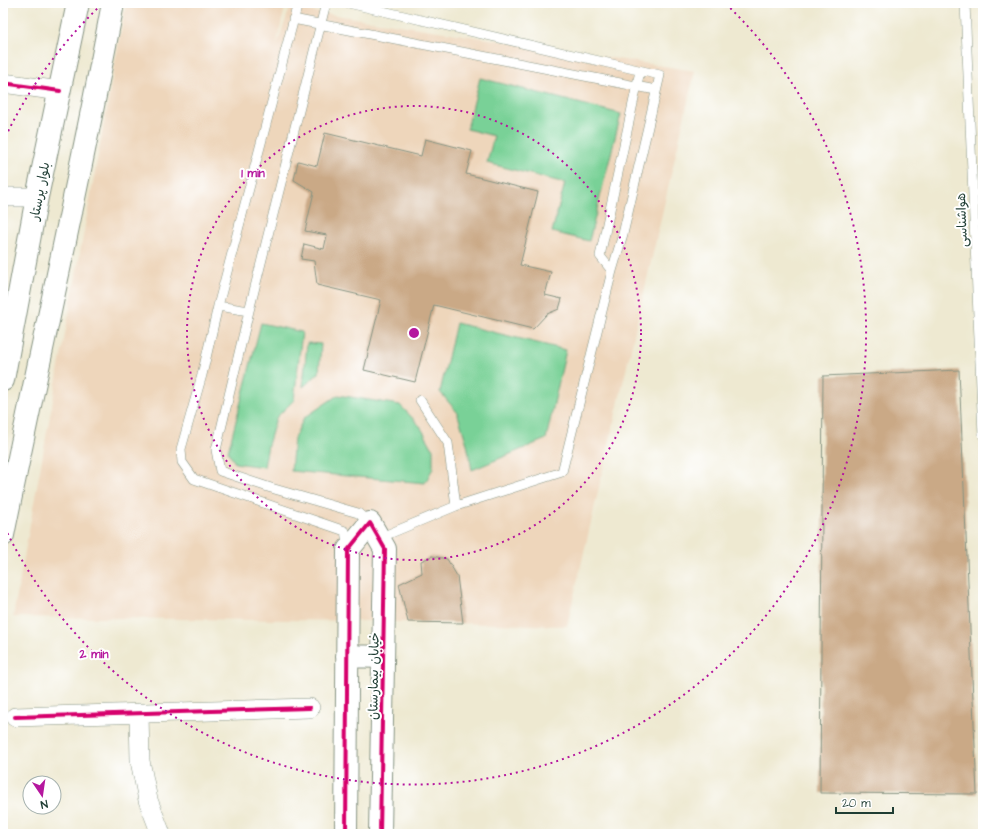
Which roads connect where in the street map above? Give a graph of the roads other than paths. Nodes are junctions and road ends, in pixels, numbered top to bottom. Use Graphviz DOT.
graph roads {
  1 [pos="78,3"];
  2 [pos="114,3"];
  3 [pos="298,3"];
  4 [pos="326,3"];
  5 [pos="348,3"];
  6 [pos="965,3"];
  7 [pos="293,19"];
  8 [pos="320,25"];
  9 [pos="640,71"];
  10 [pos="3,83"];
  11 [pos="638,86"];
  12 [pos="656,90"];
  13 [pos="60,91"];
  14 [pos="3,197"];
  15 [pos="37,197"];
  16 [pos="612,271"];
  17 [pos="218,306"];
  18 [pos="249,311"];
  19 [pos="3,380"];
  20 [pos="3,386"];
  21 [pos="34,386"];
  22 [pos="420,400"];
  23 [pos="983,435"];
  24 [pos="456,506"];
  25 [pos="375,531"];
  26 [pos="3,535"];
  27 [pos="348,550"];
  28 [pos="347,656"];
  29 [pos="383,657"];
  30 [pos="310,708"];
  31 [pos="139,713"];
  32 [pos="15,717"];
  33 [pos="161,834"];
  34 [pos="346,834"];
  35 [pos="380,834"];
  1 -- 13 [label="main road, بلوار پرستار"];
  2 -- 21 [label="main road"];
  3 -- 7 [label="lane"];
  4 -- 8 [label="lane"];
  5 -- 9 [label="lane"];
  6 -- 23 [label="lane, هواشناسی"];
  7 -- 8 [label="lane"];
  7 -- 17 [label="lane"];
  8 -- 11 [label="lane"];
  8 -- 18 [label="lane"];
  9 -- 11 [label="lane"];
  9 -- 12 [label="lane"];
  10 -- 13 [label="street"];
  11 -- 12 [label="lane"];
  11 -- 16 [label="lane"];
  12 -- 16 [label="lane"];
  13 -- 15 [label="main road, بلوار پرستار"];
  14 -- 15 [label="street"];
  15 -- 19 [label="main road, بلوار پرستار"];
  16 -- 24 [label="lane"];
  17 -- 18 [label="lane"];
  17 -- 27 [label="lane"];
  18 -- 25 [label="lane"];
  20 -- 21 [label="main road"];
  21 -- 26 [label="main road"];
  22 -- 24 [label="lane"];
  24 -- 25 [label="lane"];
  25 -- 27 [label="main road"];
  25 -- 29 [label="main road, خیابان بیمارستان"];
  27 -- 28 [label="main road"];
  28 -- 29 [label="main road"];
  28 -- 34 [label="main road"];
  29 -- 35 [label="main road, خیابان بیمارستان"];
  30 -- 31 [label="street"];
  31 -- 32 [label="street"];
  31 -- 33 [label="street"];
}
